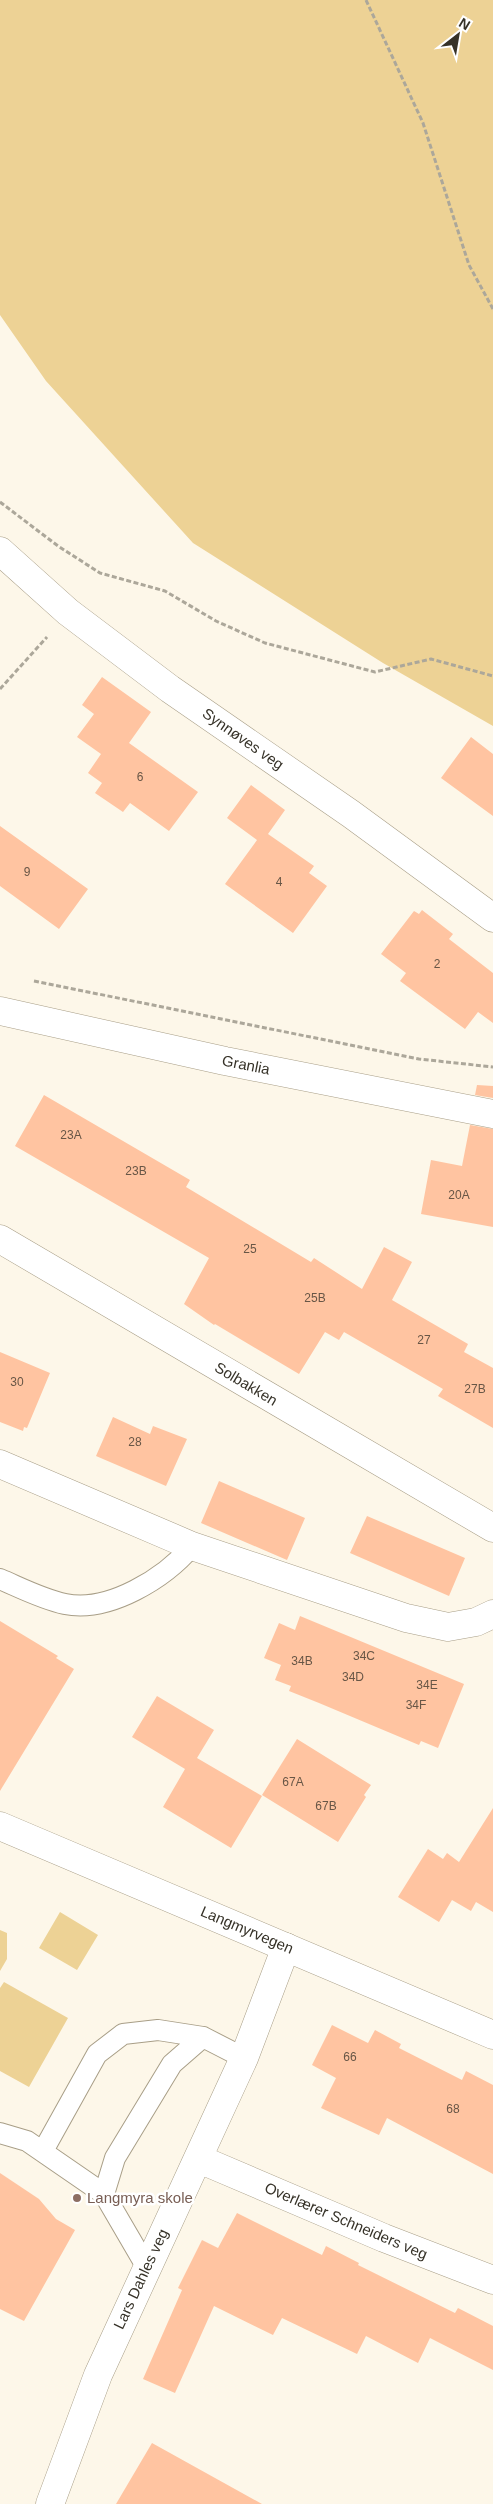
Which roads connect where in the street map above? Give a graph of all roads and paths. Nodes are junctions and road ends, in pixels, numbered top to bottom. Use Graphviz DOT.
graph roads {
  1 [pos="366,0"];
  2 [pos="493,309"];
  3 [pos="0,502"];
  4 [pos="0,551"];
  5 [pos="68,612"];
  6 [pos="493,676"];
  7 [pos="0,690"];
  8 [pos="493,918"];
  9 [pos="29,980"];
  10 [pos="0,1011"];
  11 [pos="493,1067"];
  12 [pos="493,1114"];
  13 [pos="0,1239"];
  14 [pos="0,1464"];
  15 [pos="493,1528"];
  16 [pos="192,1546"];
  17 [pos="0,1579"];
  18 [pos="493,1614"];
  19 [pos="0,1826"];
  20 [pos="286,1947"];
  21 [pos="493,2035"];
  22 [pos="204,2038"];
  23 [pos="244,2058"];
  24 [pos="0,2133"];
  25 [pos="43,2151"];
  26 [pos="199,2159"];
  27 [pos="104,2194"];
  28 [pos="146,2266"];
  29 [pos="493,2280"];
  30 [pos="50,2504"];
  1 -- 2 [label="path"];
  3 -- 6 [label="path"];
  4 -- 5 [label="street, Synnøves veg"];
  5 -- 7 [label="path"];
  5 -- 8 [label="street, Synnøves veg"];
  9 -- 11 [label="path"];
  10 -- 12 [label="street, Granlia"];
  13 -- 15 [label="street, Solbakken"];
  14 -- 16 [label="street"];
  16 -- 17 [label="lane"];
  16 -- 18 [label="street"];
  19 -- 20 [label="street, Langmyrvegen"];
  20 -- 21 [label="street, Langmyrvegen"];
  20 -- 23 [label="street, Lars Dahles veg"];
  22 -- 23 [label="lane"];
  22 -- 25 [label="lane"];
  22 -- 27 [label="lane"];
  23 -- 26 [label="street, Lars Dahles veg"];
  24 -- 25 [label="lane"];
  25 -- 27 [label="lane"];
  26 -- 28 [label="street, Lars Dahles veg"];
  26 -- 29 [label="street, Overlærer Schneiders veg"];
  27 -- 28 [label="lane"];
  28 -- 30 [label="street, Lars Dahles veg"];
}
